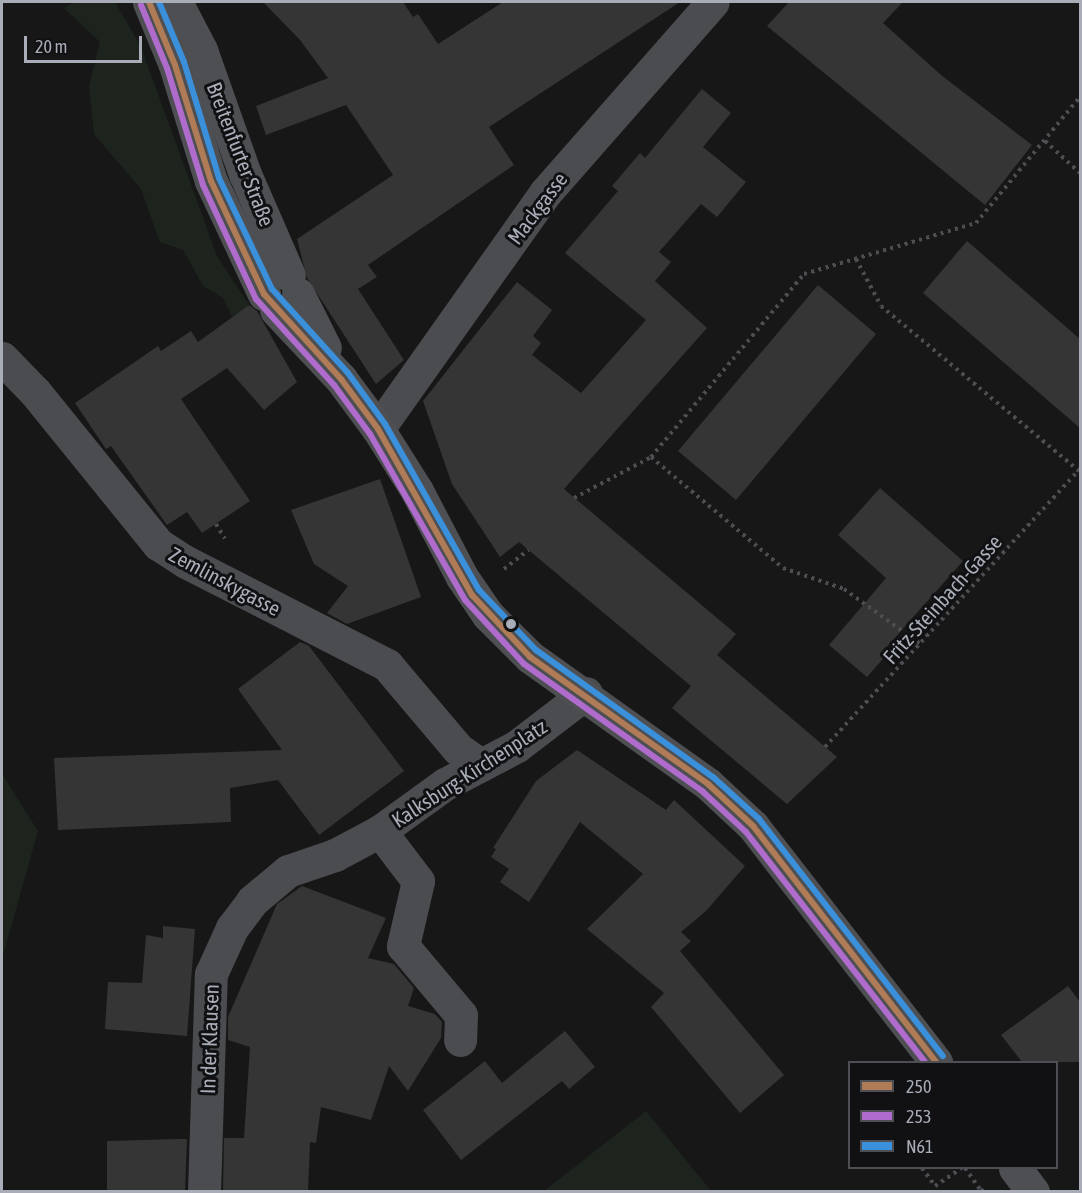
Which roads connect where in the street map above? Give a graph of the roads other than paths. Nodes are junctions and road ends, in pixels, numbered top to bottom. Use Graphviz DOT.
graph roads {
  1 [pos="149,2"];
  2 [pos="176,2"];
  3 [pos="713,2"];
  4 [pos="282,293"];
  5 [pos="2,358"];
  6 [pos="378,429"];
  7 [pos="586,693"];
  8 [pos="481,765"];
  9 [pos="380,831"];
  10 [pos="460,1040"];
  11 [pos="935,1061"];
  12 [pos="1016,1169"];
  13 [pos="204,1191"];
  14 [pos="1033,1191"];
  1 -- 4 [label="main road, Breitenfurter Straße"];
  2 -- 4 [label="main road, Breitenfurter Straße"];
  3 -- 6 [label="street, Mackgasse"];
  4 -- 6 [label="main road, Breitenfurter Straße"];
  5 -- 8 [label="street, Zemlinskygasse"];
  6 -- 7 [label="main road, Breitenfurter Straße"];
  7 -- 8 [label="street, Kalksburg-Kirchenplatz"];
  7 -- 11 [label="main road, Breitenfurter Straße"];
  8 -- 9 [label="street, Kalksburg-Kirchenplatz"];
  9 -- 10 [label="street"];
  9 -- 13 [label="street, In der Klausen"];
  12 -- 14 [label="main road"];
}
